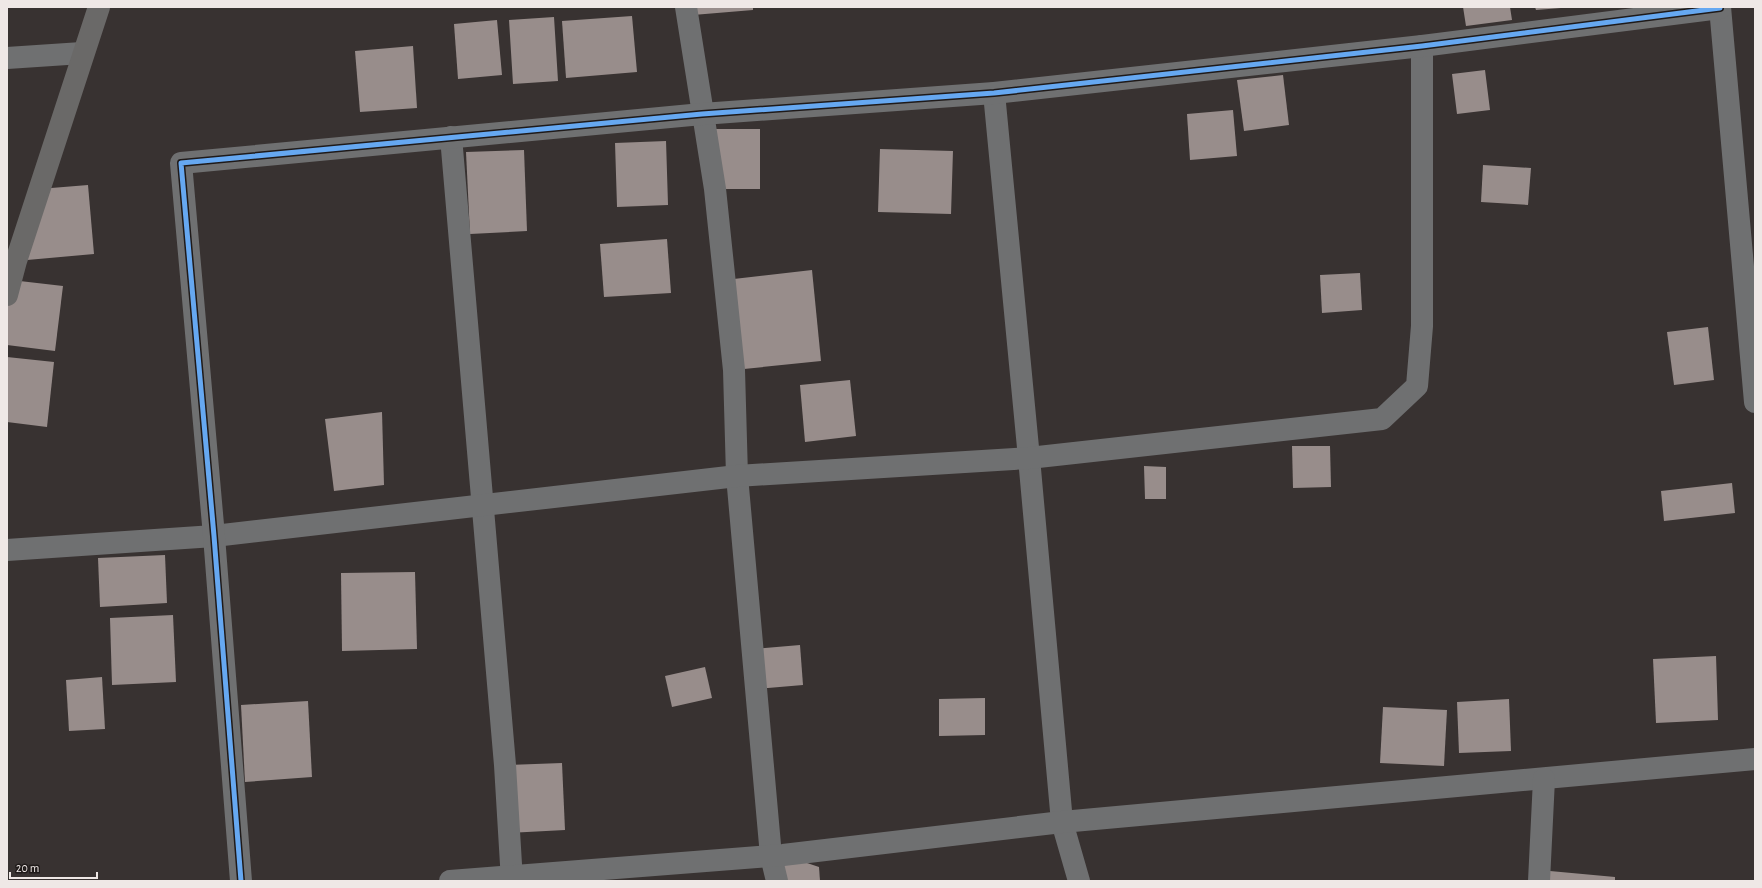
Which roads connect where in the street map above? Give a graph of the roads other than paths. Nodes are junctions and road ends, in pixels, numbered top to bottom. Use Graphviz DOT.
graph roads {
  1 [pos="99,7"];
  2 [pos="686,7"];
  3 [pos="1720,8"];
  4 [pos="1422,46"];
  5 [pos="82,53"];
  6 [pos="7,58"];
  7 [pos="994,93"];
  8 [pos="702,114"];
  9 [pos="451,137"];
  10 [pos="7,296"];
  11 [pos="1755,402"];
  12 [pos="1029,458"];
  13 [pos="737,476"];
  14 [pos="482,505"];
  15 [pos="214,536"];
  16 [pos="7,550"];
  17 [pos="1755,760"];
  18 [pos="1544,779"];
  19 [pos="1062,822"];
  20 [pos="772,856"];
  21 [pos="512,878"];
  22 [pos="241,881"];
  23 [pos="450,881"];
  24 [pos="777,881"];
  25 [pos="1079,881"];
  26 [pos="1539,881"];
  1 -- 5 [label="street"];
  2 -- 8 [label="street"];
  3 -- 4 [label="street"];
  3 -- 11 [label="street"];
  4 -- 7 [label="street"];
  4 -- 12 [label="street"];
  5 -- 6 [label="street"];
  5 -- 10 [label="street"];
  7 -- 8 [label="street"];
  7 -- 12 [label="street"];
  8 -- 9 [label="street"];
  8 -- 13 [label="street"];
  9 -- 14 [label="street"];
  9 -- 15 [label="street"];
  12 -- 13 [label="street"];
  12 -- 19 [label="street"];
  13 -- 14 [label="street"];
  13 -- 20 [label="street"];
  14 -- 15 [label="street"];
  14 -- 21 [label="street"];
  15 -- 16 [label="street"];
  15 -- 22 [label="street"];
  17 -- 18 [label="street"];
  18 -- 19 [label="street"];
  18 -- 26 [label="street"];
  19 -- 20 [label="street"];
  19 -- 25 [label="street"];
  20 -- 21 [label="street"];
  20 -- 24 [label="street"];
  21 -- 23 [label="street"];
}
